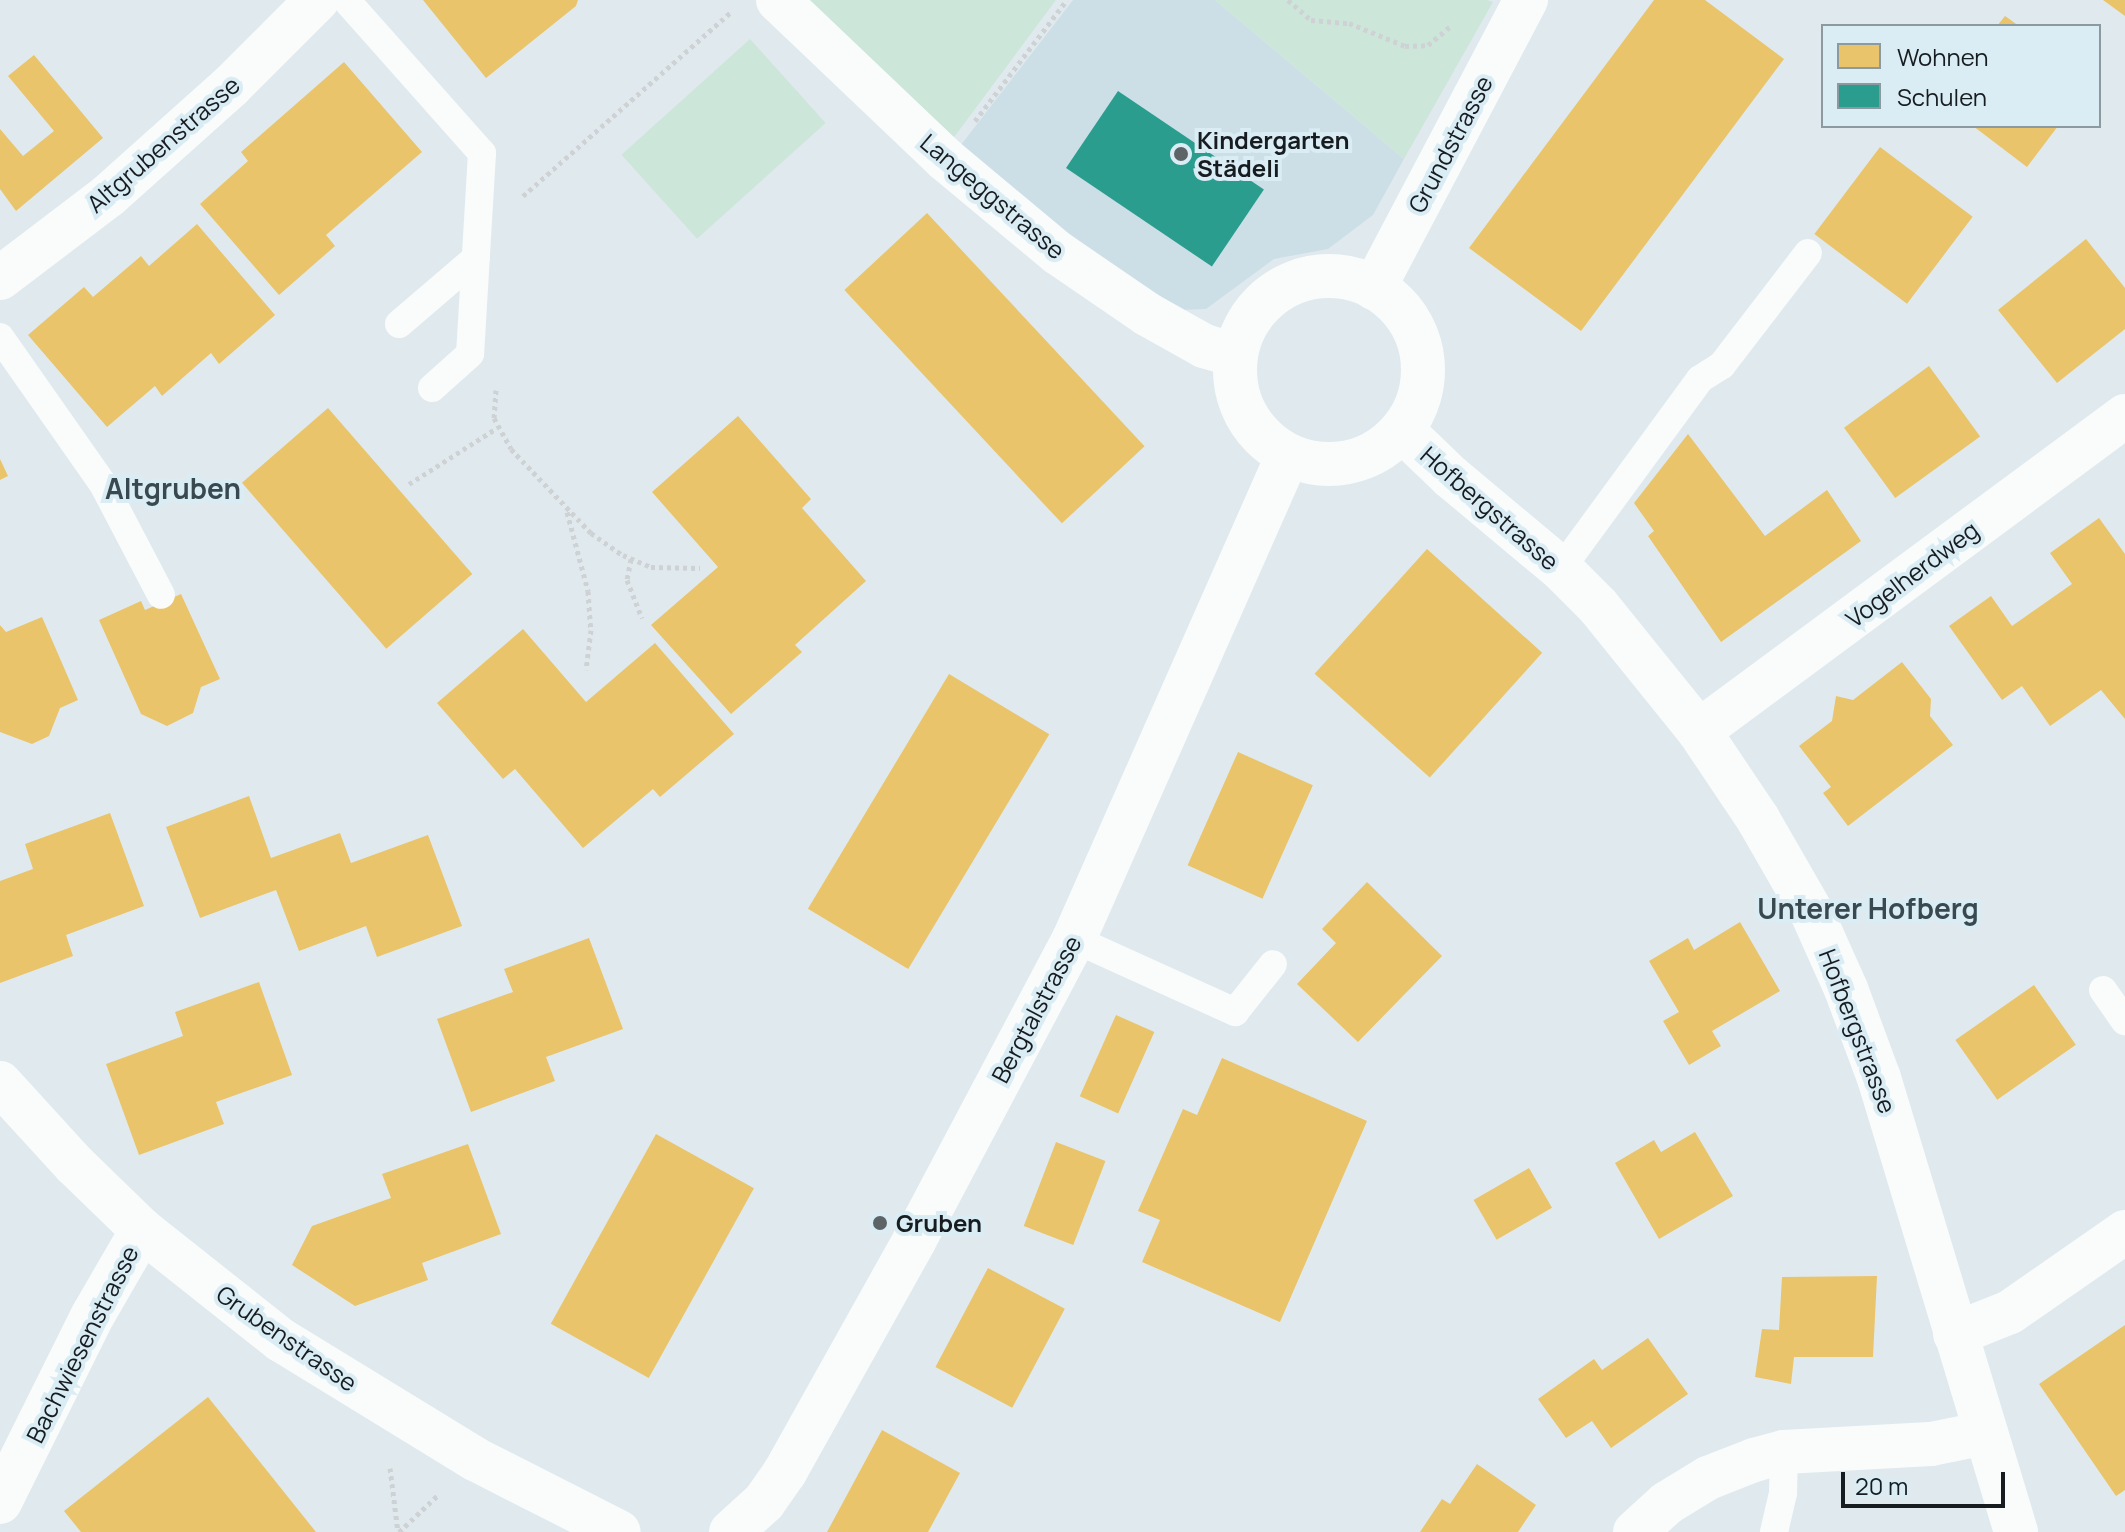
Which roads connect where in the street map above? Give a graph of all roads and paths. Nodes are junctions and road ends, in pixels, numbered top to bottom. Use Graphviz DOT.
graph roads {
  1 [pos="317,0"];
  2 [pos="346,0"];
  3 [pos="744,0"];
  4 [pos="778,0"];
  5 [pos="1067,0"];
  6 [pos="1288,0"];
  7 [pos="1526,0"];
  8 [pos="1457,20"];
  9 [pos="945,159"];
  10 [pos="518,201"];
  11 [pos="1808,253"];
  12 [pos="476,258"];
  13 [pos="0,278"];
  14 [pos="1374,288"];
  15 [pos="399,324"];
  16 [pos="0,337"];
  17 [pos="470,354"];
  18 [pos="1236,355"];
  19 [pos="432,388"];
  20 [pos="2125,416"];
  21 [pos="497,428"];
  22 [pos="1402,430"];
  23 [pos="1288,455"];
  24 [pos="409,484"];
  25 [pos="567,511"];
  26 [pos="631,559"];
  27 [pos="700,568"];
  28 [pos="1561,569"];
  29 [pos="161,595"];
  30 [pos="642,618"];
  31 [pos="586,670"];
  32 [pos="1699,731"];
  33 [pos="1074,939"];
  34 [pos="1273,964"];
  35 [pos="2103,990"];
  36 [pos="2125,1021"];
  37 [pos="0,1083"];
  38 [pos="142,1230"];
  39 [pos="2125,1232"];
  40 [pos="1955,1334"];
  41 [pos="1986,1433"];
  42 [pos="1784,1452"];
  43 [pos="0,1502"];
  44 [pos="619,1532"];
  45 [pos="731,1532"];
  46 [pos="1635,1532"];
  47 [pos="1774,1532"];
  48 [pos="2016,1532"];
  1 -- 13 [label="street, Altgrubenstrasse"];
  2 -- 12 [label="lane"];
  3 -- 10 [label="path"];
  4 -- 9 [label="street, Langeggstrasse"];
  5 -- 9 [label="path"];
  6 -- 8 [label="path"];
  7 -- 14 [label="street, Grundstrasse"];
  9 -- 18 [label="street, Langeggstrasse"];
  11 -- 28 [label="lane"];
  12 -- 15 [label="lane"];
  12 -- 17 [label="lane"];
  14 -- 18 [label="street"];
  14 -- 22 [label="street"];
  16 -- 29 [label="lane"];
  17 -- 19 [label="lane"];
  17 -- 21 [label="path"];
  18 -- 23 [label="street"];
  20 -- 32 [label="street, Vogelherdweg"];
  21 -- 24 [label="path"];
  21 -- 25 [label="path"];
  22 -- 23 [label="street"];
  22 -- 28 [label="street, Hofbergstrasse"];
  23 -- 33 [label="street, Bergtalstrasse"];
  25 -- 26 [label="path"];
  25 -- 31 [label="path"];
  26 -- 27 [label="path"];
  26 -- 30 [label="path"];
  28 -- 32 [label="street, Hofbergstrasse"];
  32 -- 40 [label="street, Hofbergstrasse"];
  33 -- 34 [label="lane"];
  33 -- 45 [label="street, Bergtalstrasse"];
  35 -- 36 [label="lane"];
  37 -- 38 [label="street, Grubenstrasse"];
  38 -- 43 [label="street, Bachwiesenstrasse"];
  38 -- 44 [label="street, Grubenstrasse"];
  39 -- 40 [label="street"];
  40 -- 41 [label="street, Hofbergstrasse"];
  41 -- 42 [label="street"];
  41 -- 48 [label="street, Hofbergstrasse"];
  42 -- 46 [label="street"];
  42 -- 47 [label="lane"];
}
